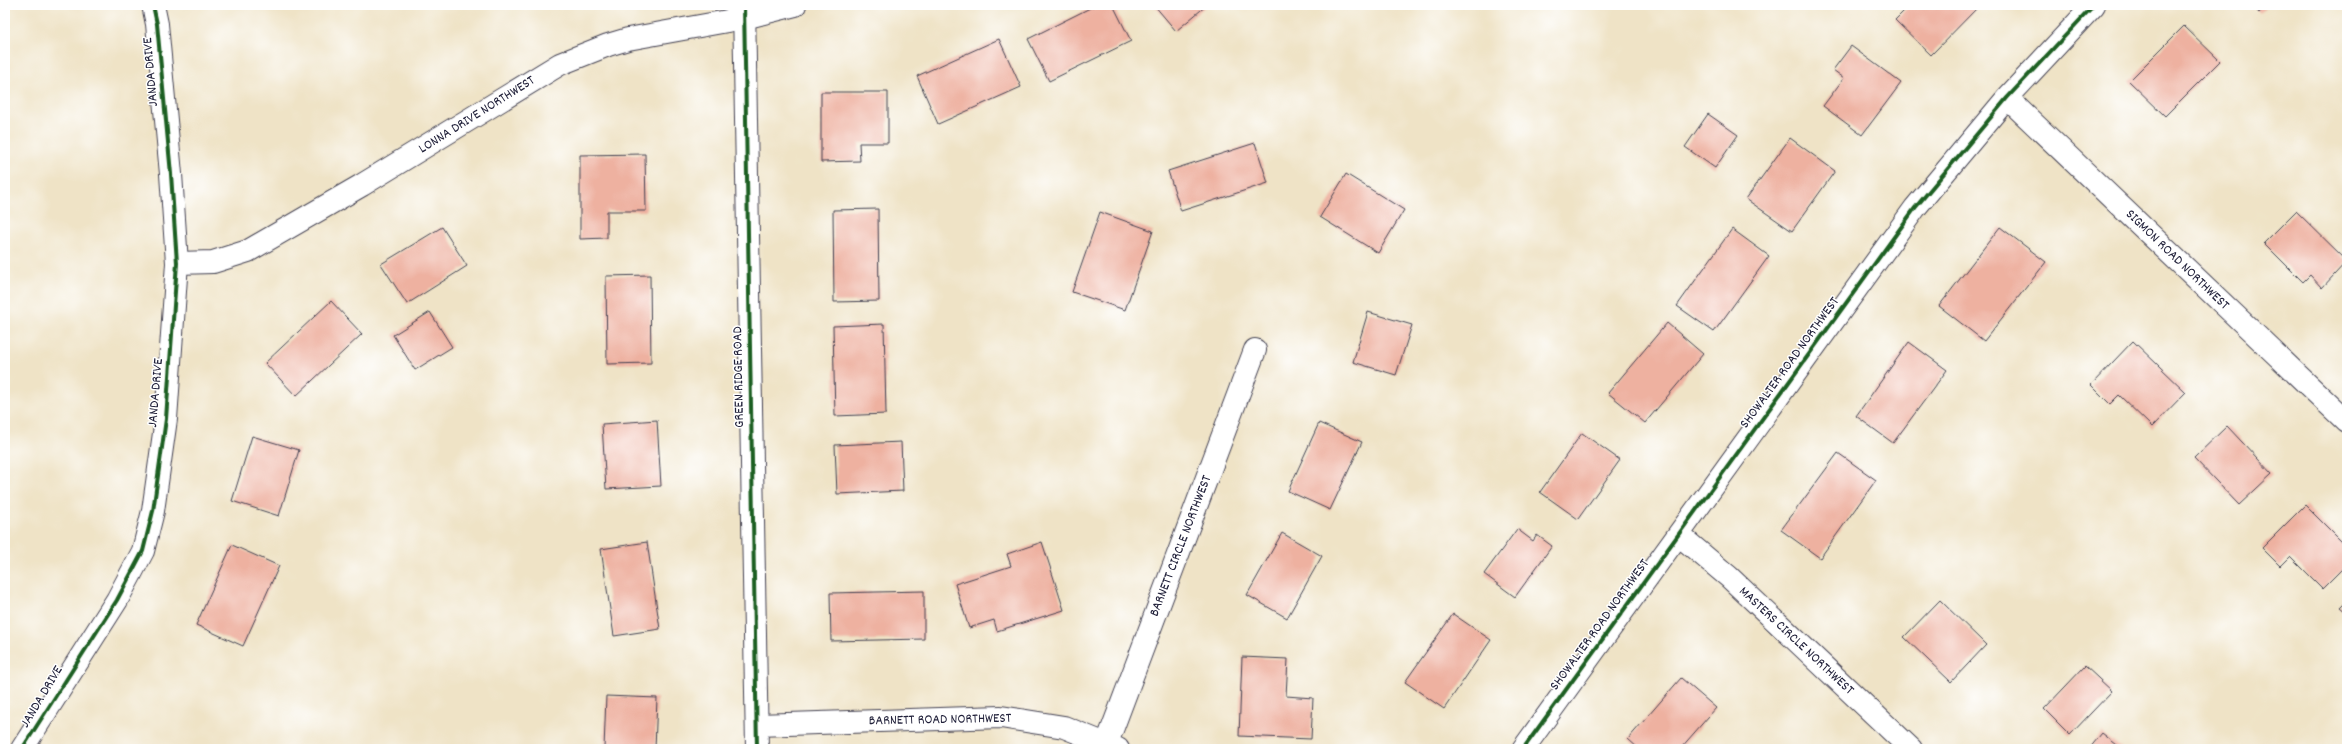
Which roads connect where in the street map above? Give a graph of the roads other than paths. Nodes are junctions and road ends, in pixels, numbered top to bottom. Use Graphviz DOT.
graph roads {
  1 [pos="153,5"];
  2 [pos="795,5"];
  3 [pos="2094,5"];
  4 [pos="744,11"];
  5 [pos="2007,98"];
  6 [pos="177,263"];
  7 [pos="1255,350"];
  8 [pos="2347,422"];
  9 [pos="1679,535"];
  10 [pos="757,726"];
  11 [pos="1113,746"];
  12 [pos="22,749"];
  13 [pos="757,749"];
  14 [pos="1523,749"];
  15 [pos="1911,749"];
  1 -- 6 [label="street, JANDA DRIVE"];
  2 -- 4 [label="street, LONNA DRIVE NORTHWEST"];
  3 -- 5 [label="street, SHOWALTER ROAD NORTHWEST"];
  4 -- 6 [label="street, LONNA DRIVE NORTHWEST"];
  4 -- 10 [label="street, GREEN RIDGE ROAD"];
  5 -- 8 [label="street, SIGMON ROAD NORTHWEST"];
  5 -- 9 [label="street, SHOWALTER ROAD NORTHWEST"];
  6 -- 12 [label="street, JANDA DRIVE"];
  7 -- 11 [label="street, BARNETT CIRCLE NORTHWEST"];
  9 -- 14 [label="street, SHOWALTER ROAD NORTHWEST"];
  9 -- 15 [label="street, MASTERS CIRCLE NORTHWEST"];
  10 -- 11 [label="street, BARNETT ROAD NORTHWEST"];
  10 -- 13 [label="street, GREEN RIDGE ROAD"];
}
